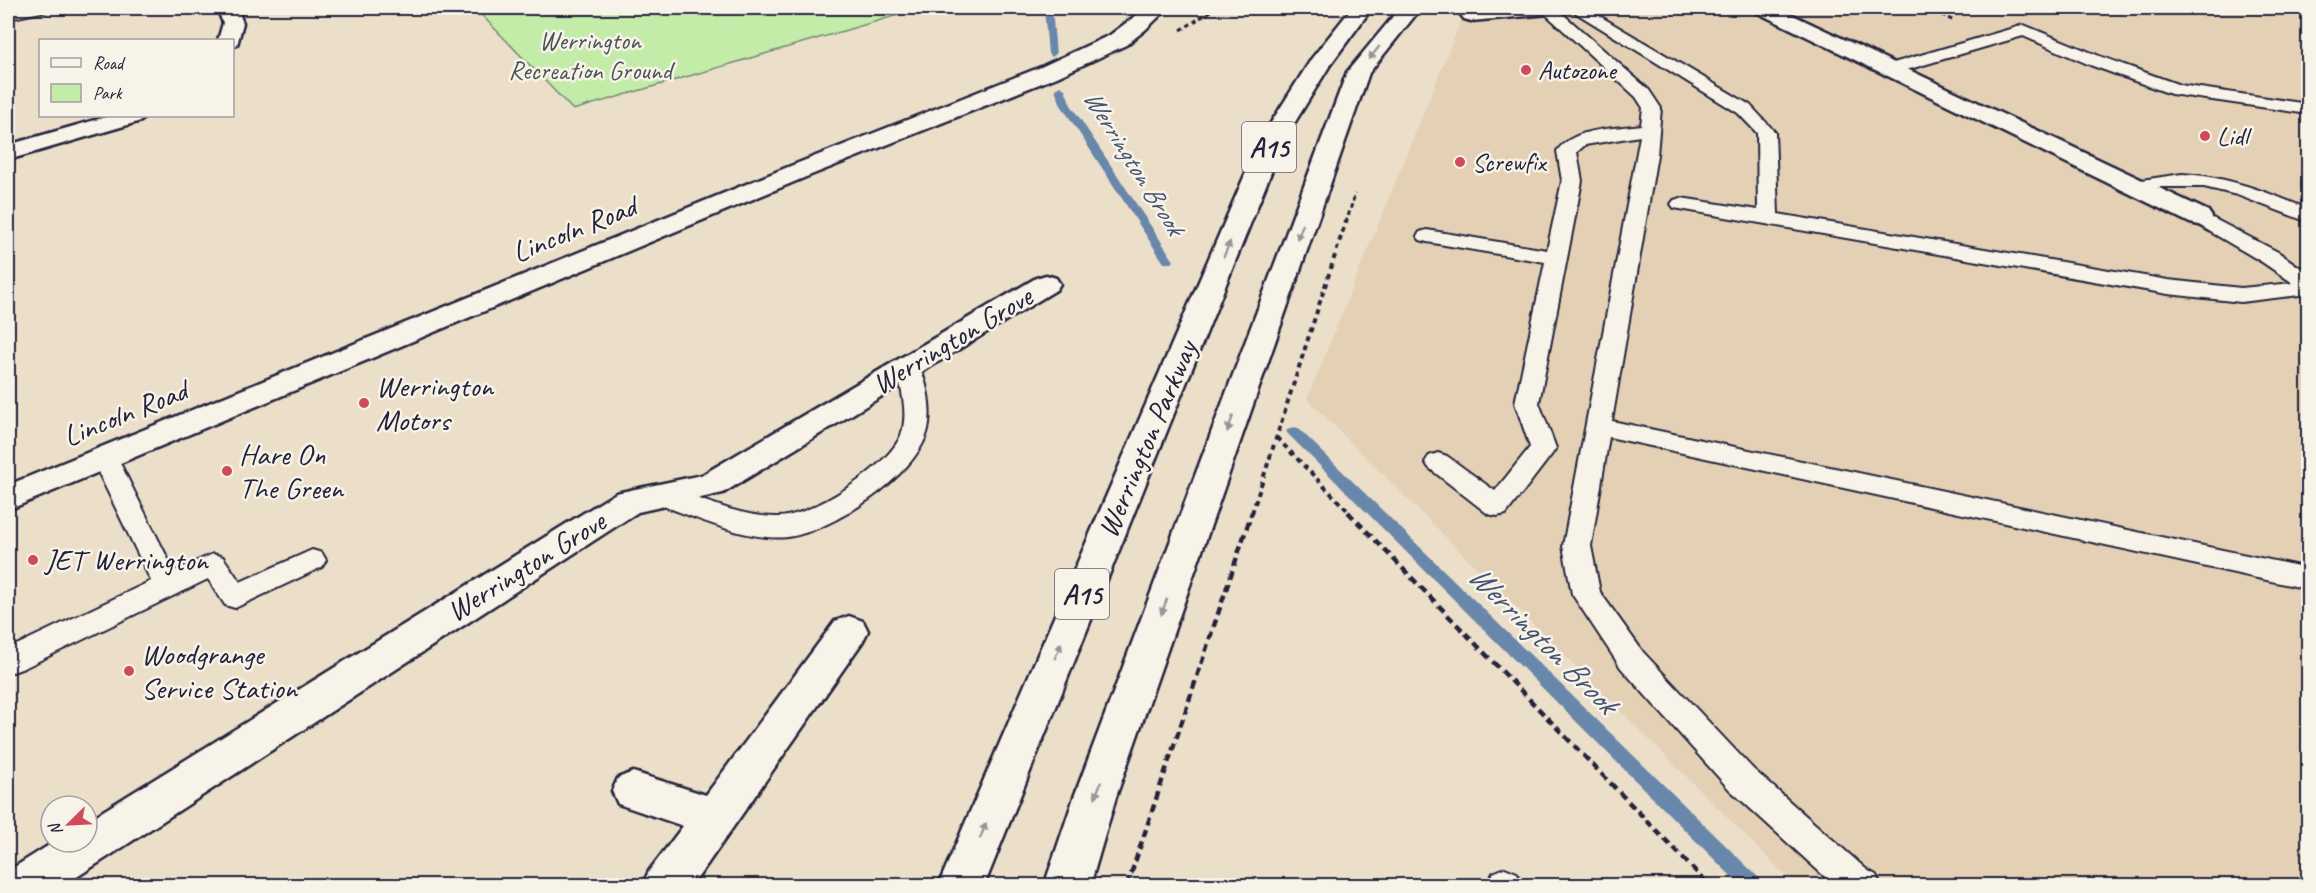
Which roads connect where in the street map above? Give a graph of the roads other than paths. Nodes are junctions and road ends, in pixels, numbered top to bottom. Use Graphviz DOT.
graph roads {
  1 [pos="40,8"];
  2 [pos="227,8"];
  3 [pos="1158,8"];
  4 [pos="1362,8"];
  5 [pos="1411,8"];
  6 [pos="1548,8"];
  7 [pos="1576,8"];
  8 [pos="1764,8"];
  9 [pos="8,14"];
  10 [pos="1471,15"];
  11 [pos="230,39"];
  12 [pos="1889,70"];
  13 [pos="2308,109"];
  14 [pos="130,117"];
  15 [pos="1650,129"];
  16 [pos="8,153"];
  17 [pos="2135,187"];
  18 [pos="1681,204"];
  19 [pos="2308,216"];
  20 [pos="2199,217"];
  21 [pos="1768,218"];
  22 [pos="1427,236"];
  23 [pos="1556,258"];
  24 [pos="2308,283"];
  25 [pos="1046,284"];
  26 [pos="2308,288"];
  27 [pos="908,366"];
  28 [pos="1598,426"];
  29 [pos="104,457"];
  30 [pos="1438,462"];
  31 [pos="661,495"];
  32 [pos="8,498"];
  33 [pos="312,560"];
  34 [pos="2308,579"];
  35 [pos="167,586"];
  36 [pos="849,631"];
  37 [pos="13,660"];
  38 [pos="633,791"];
  39 [pos="714,817"];
  40 [pos="23,885"];
  41 [pos="665,885"];
  42 [pos="961,885"];
  43 [pos="1067,885"];
  44 [pos="1864,885"];
  1 -- 9 [label="lane"];
  2 -- 11 [label="main road"];
  3 -- 29 [label="main road, Lincoln Road"];
  42 -- 4 [label="main road, Werrington Parkway / A15, one-way"];
  5 -- 43 [label="main road, A15, one-way"];
  6 -- 10 [label="main road"];
  6 -- 15 [label="lane"];
  7 -- 21 [label="lane"];
  8 -- 12 [label="main road"];
  12 -- 13 [label="lane"];
  12 -- 17 [label="main road"];
  14 -- 16 [label="main road"];
  15 -- 23 [label="lane"];
  15 -- 28 [label="lane"];
  17 -- 19 [label="lane"];
  17 -- 20 [label="main road"];
  18 -- 21 [label="lane"];
  20 -- 24 [label="lane"];
  21 -- 26 [label="lane"];
  22 -- 23 [label="lane"];
  23 -- 30 [label="lane"];
  25 -- 27 [label="main road, Werrington Grove"];
  27 -- 31 [label="main road, Werrington Grove"];
  27 -- 31 [label="lane"];
  28 -- 34 [label="lane"];
  28 -- 44 [label="lane"];
  29 -- 32 [label="main road, Lincoln Road"];
  29 -- 35 [label="lane"];
  31 -- 40 [label="main road, Werrington Grove"];
  33 -- 35 [label="lane"];
  35 -- 37 [label="lane"];
  36 -- 39 [label="main road"];
  38 -- 39 [label="main road"];
  39 -- 41 [label="main road"];
}
